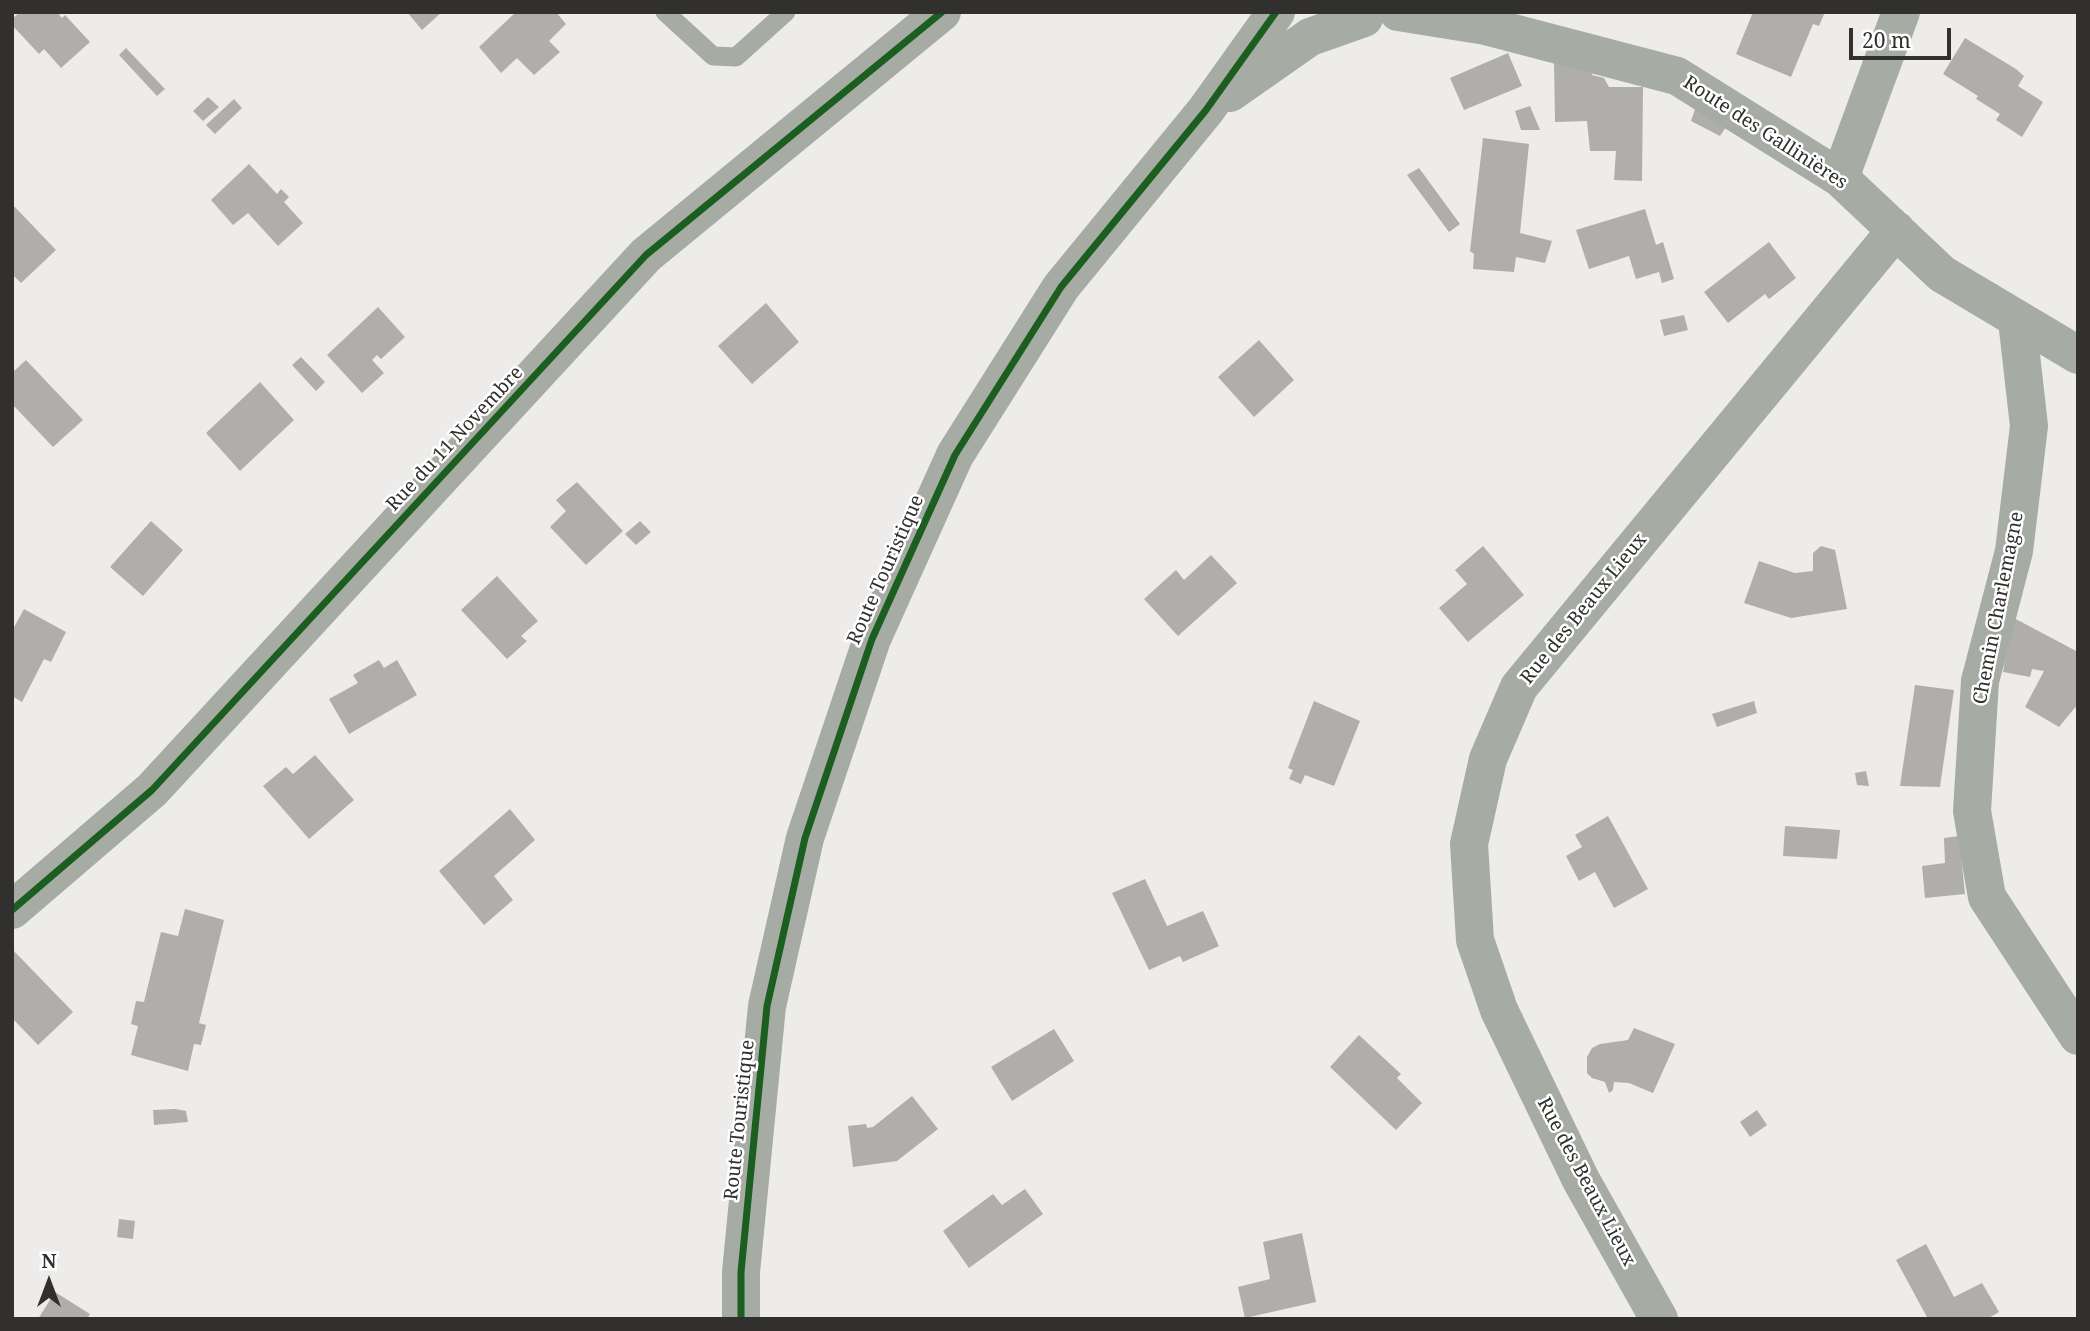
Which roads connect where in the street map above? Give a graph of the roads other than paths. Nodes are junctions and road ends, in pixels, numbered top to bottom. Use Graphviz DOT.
graph roads {
  1 [pos="665,12"];
  2 [pos="786,12"];
  3 [pos="942,12"];
  4 [pos="1276,12"];
  5 [pos="1901,12"];
  6 [pos="1370,14"];
  7 [pos="1480,19"];
  8 [pos="1206,110"];
  9 [pos="1840,178"];
  10 [pos="1896,230"];
  11 [pos="2017,320"];
  12 [pos="2078,355"];
  13 [pos="12,910"];
  14 [pos="2078,1036"];
  15 [pos="741,1319"];
  16 [pos="1659,1319"];
  1 -- 2 [label="lane"];
  3 -- 13 [label="street, Rue du 11 Novembre"];
  4 -- 8 [label="street, Route Touristique"];
  5 -- 9 [label="street"];
  6 -- 7 [label="street, Route des Gallinières"];
  6 -- 8 [label="street, Route Touristique"];
  7 -- 9 [label="street, Route des Gallinières"];
  8 -- 15 [label="street, Route Touristique"];
  9 -- 10 [label="street, Route des Gallinières"];
  10 -- 11 [label="street, Route des Gallinières"];
  10 -- 16 [label="street, Rue des Beaux Lieux"];
  11 -- 12 [label="street, Route des Gallinières"];
  11 -- 14 [label="street, Chemin Charlemagne"];
}
